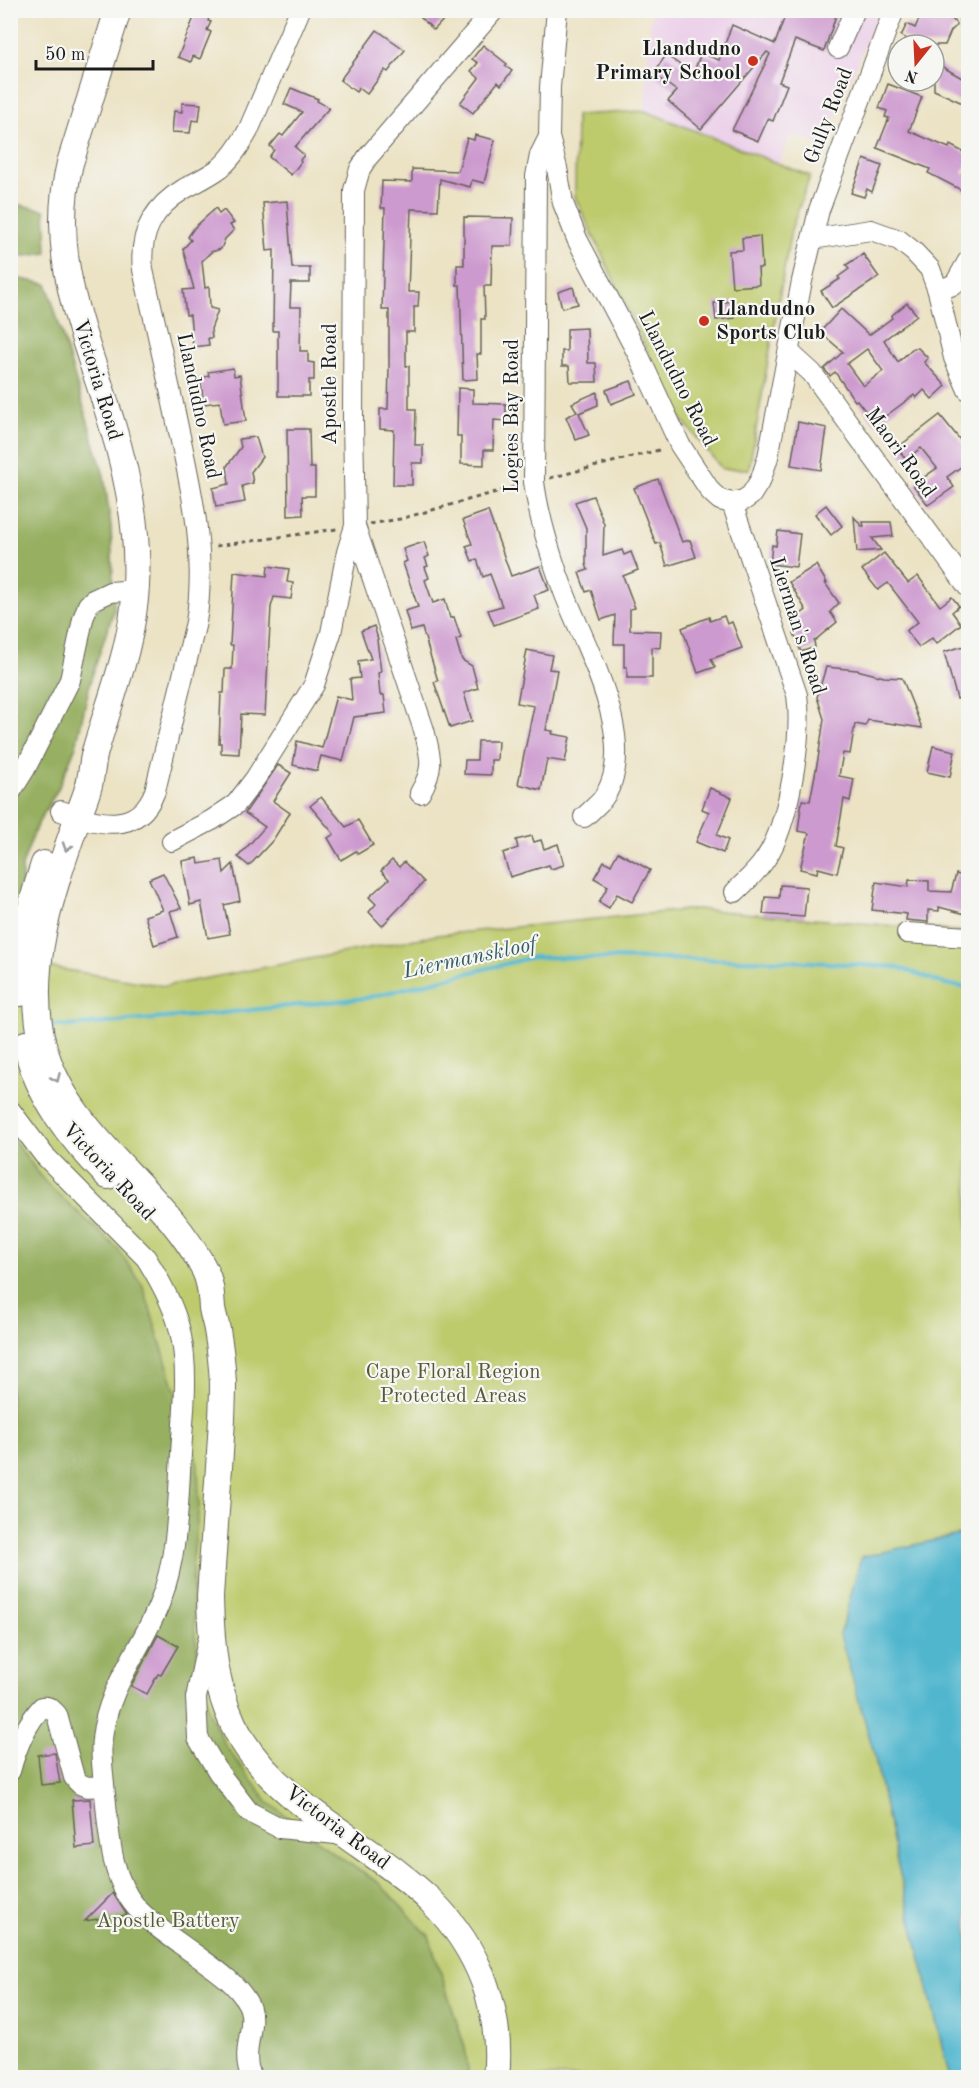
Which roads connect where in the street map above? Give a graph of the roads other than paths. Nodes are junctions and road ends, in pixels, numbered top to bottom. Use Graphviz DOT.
graph roads {
  1 [pos="118,10"];
  2 [pos="300,10"];
  3 [pos="494,10"];
  4 [pos="855,10"];
  5 [pos="894,10"];
  6 [pos="560,13"];
  7 [pos="838,48"];
  8 [pos="549,137"];
  9 [pos="812,239"];
  10 [pos="969,261"];
  11 [pos="938,291"];
  12 [pos="789,352"];
  13 [pos="969,390"];
  14 [pos="732,503"];
  15 [pos="355,526"];
  16 [pos="969,587"];
  17 [pos="136,590"];
  18 [pos="10,793"];
  19 [pos="420,793"];
  20 [pos="69,814"];
  21 [pos="584,817"];
  22 [pos="172,841"];
  23 [pos="735,892"];
  24 [pos="907,933"];
  25 [pos="969,938"];
  26 [pos="24,952"];
  27 [pos="10,1110"];
  28 [pos="210,1625"];
  29 [pos="10,1771"];
  30 [pos="104,1785"];
  31 [pos="345,1835"];
  32 [pos="252,2078"];
  33 [pos="496,2078"];
  1 -- 17 [label="main road, Victoria Road"];
  2 -- 20 [label="street, Llandudno Road"];
  3 -- 15 [label="street, Apostle Road"];
  4 -- 7 [label="street"];
  5 -- 9 [label="street, Gully Road"];
  6 -- 8 [label="street, Llandudno Road"];
  8 -- 14 [label="street, Llandudno Road"];
  8 -- 21 [label="street, Logies Bay Road"];
  9 -- 11 [label="street"];
  9 -- 12 [label="street"];
  10 -- 11 [label="street"];
  11 -- 13 [label="street"];
  12 -- 14 [label="street"];
  12 -- 16 [label="street, Maori Road"];
  14 -- 23 [label="street, Lierman's Road"];
  15 -- 19 [label="street, Apostle Road"];
  15 -- 22 [label="street"];
  17 -- 18 [label="street"];
  17 -- 20 [label="main road, Victoria Road"];
  20 -- 26 [label="main road, Victoria Road"];
  24 -- 25 [label="street"];
  26 -- 28 [label="main road, Victoria Road"];
  27 -- 30 [label="street"];
  28 -- 31 [label="main road, Victoria Road"];
  28 -- 31 [label="street"];
  29 -- 30 [label="street"];
  30 -- 32 [label="street"];
  31 -- 33 [label="main road, Victoria Road"];
}
